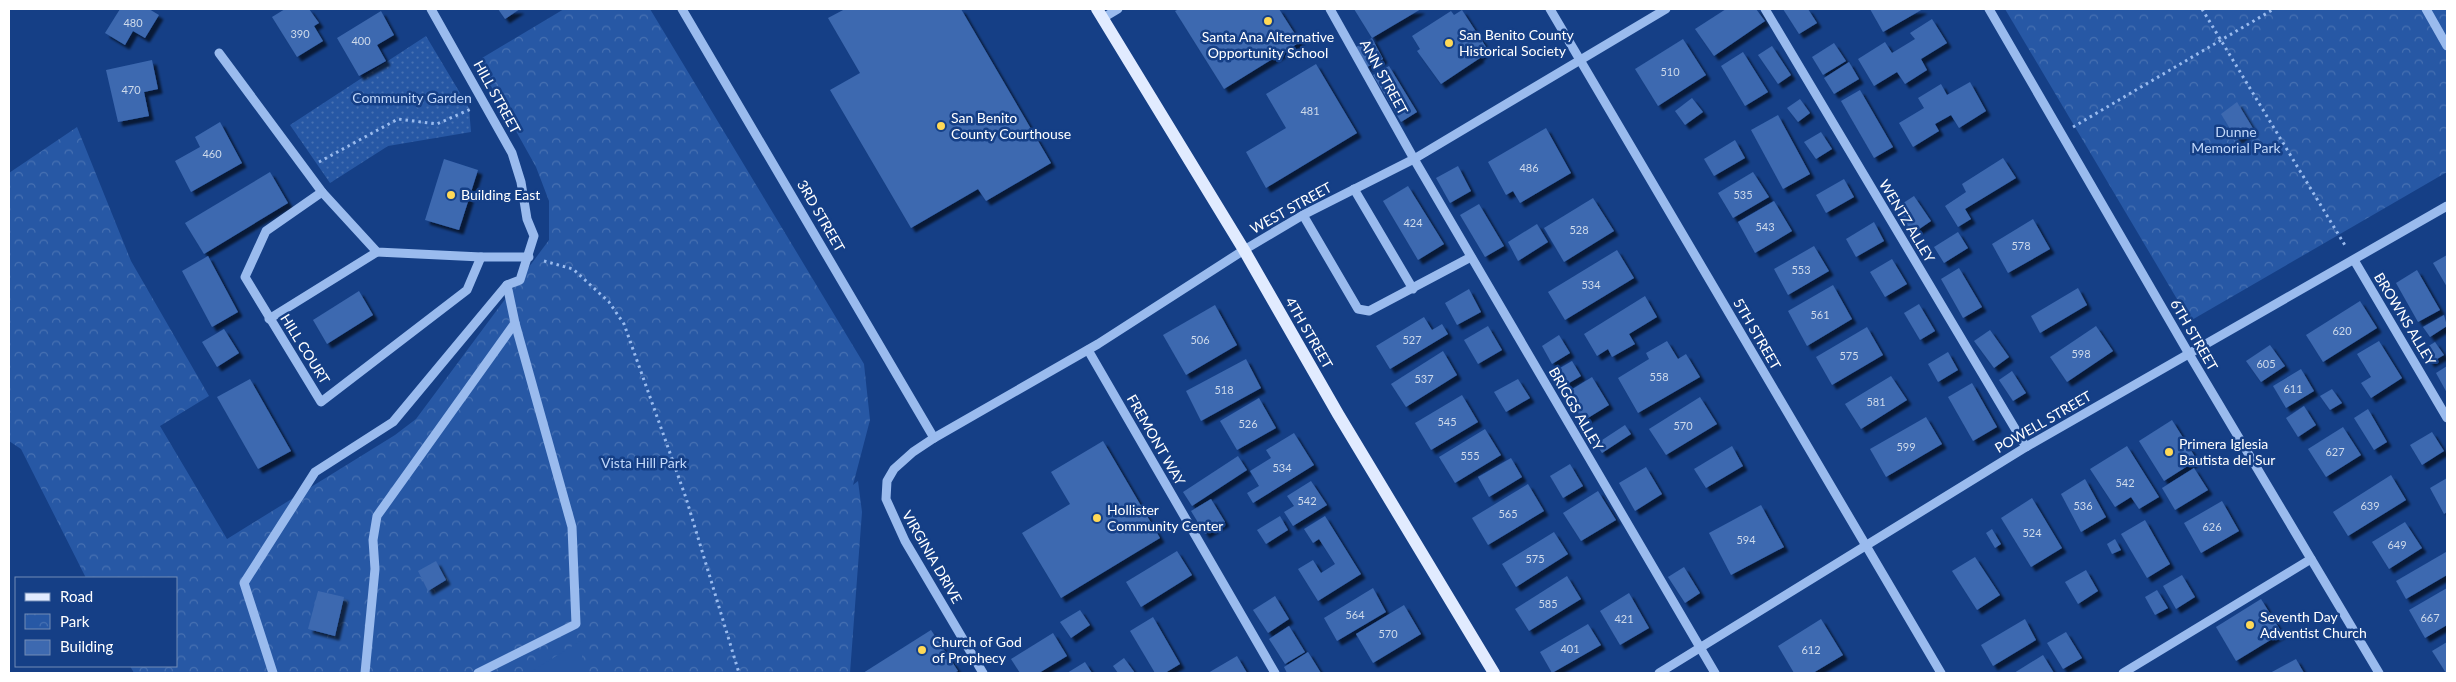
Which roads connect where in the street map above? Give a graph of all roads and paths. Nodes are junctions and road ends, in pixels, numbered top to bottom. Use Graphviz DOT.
graph roads {
  1 [pos="431,9"];
  2 [pos="682,9"];
  3 [pos="1118,9"];
  4 [pos="1330,9"];
  5 [pos="1550,9"];
  6 [pos="1666,9"];
  7 [pos="1765,9"];
  8 [pos="1989,9"];
  9 [pos="2202,9"];
  10 [pos="2274,9"];
  11 [pos="2426,9"];
  12 [pos="1100,13"];
  13 [pos="2221,40"];
  14 [pos="2447,46"];
  15 [pos="219,53"];
  16 [pos="1580,60"];
  17 [pos="485,103"];
  18 [pos="2062,133"];
  19 [pos="1414,159"];
  20 [pos="305,169"];
  21 [pos="1354,189"];
  22 [pos="322,192"];
  23 [pos="2447,206"];
  24 [pos="1303,215"];
  25 [pos="1244,250"];
  26 [pos="376,252"];
  27 [pos="481,257"];
  28 [pos="529,257"];
  29 [pos="1471,257"];
  30 [pos="2354,260"];
  31 [pos="507,285"];
  32 [pos="1413,289"];
  33 [pos="270,319"];
  34 [pos="515,323"];
  35 [pos="1088,350"];
  36 [pos="2189,354"];
  37 [pos="2447,418"];
  38 [pos="934,438"];
  39 [pos="2026,448"];
  40 [pos="1865,546"];
  41 [pos="2311,559"];
  42 [pos="1700,648"];
  43 [pos="273,673"];
  44 [pos="366,673"];
  45 [pos="478,673"];
  46 [pos="739,673"];
  47 [pos="983,673"];
  48 [pos="1275,673"];
  49 [pos="1494,673"];
  50 [pos="1659,673"];
  51 [pos="1715,673"];
  52 [pos="1941,673"];
  53 [pos="2123,673"];
  54 [pos="2379,673"];
  1 -- 17 [label="street, HILL STREET"];
  2 -- 38 [label="street, 3RD STREET"];
  3 -- 12 [label="street"];
  4 -- 19 [label="street, ANN STREET"];
  5 -- 16 [label="street, 5TH STREET"];
  6 -- 16 [label="street, WEST STREET"];
  7 -- 39 [label="street, WENTZ ALLEY"];
  8 -- 18 [label="street, 6TH STREET"];
  9 -- 13 [label="path"];
  10 -- 13 [label="path"];
  11 -- 14 [label="street"];
  12 -- 25 [label="main road, 4TH STREET"];
  13 -- 18 [label="path"];
  13 -- 30 [label="path"];
  15 -- 20 [label="street"];
  16 -- 19 [label="street, WEST STREET"];
  16 -- 40 [label="street, 5TH STREET"];
  17 -- 20 [label="path"];
  17 -- 28 [label="street, HILL STREET"];
  18 -- 36 [label="street, 6TH STREET"];
  19 -- 21 [label="street, WEST STREET"];
  19 -- 29 [label="street, BRIGGS ALLEY"];
  20 -- 22 [label="street"];
  21 -- 24 [label="street, WEST STREET"];
  21 -- 32 [label="street"];
  22 -- 26 [label="street"];
  22 -- 33 [label="street, HILL COURT"];
  23 -- 30 [label="street, POWELL STREET"];
  24 -- 25 [label="street, WEST STREET"];
  24 -- 32 [label="street"];
  25 -- 35 [label="street, WEST STREET"];
  25 -- 49 [label="main road, 4TH STREET"];
  26 -- 27 [label="street"];
  26 -- 33 [label="street"];
  27 -- 28 [label="street"];
  27 -- 33 [label="street, HILL COURT"];
  28 -- 31 [label="street, HILL STREET"];
  28 -- 46 [label="path"];
  29 -- 32 [label="street"];
  29 -- 42 [label="street, BRIGGS ALLEY"];
  30 -- 36 [label="street, POWELL STREET"];
  30 -- 37 [label="street, BROWNS ALLEY"];
  31 -- 34 [label="street"];
  31 -- 43 [label="street, HILL STREET"];
  34 -- 44 [label="street"];
  34 -- 45 [label="street"];
  35 -- 38 [label="street, WEST STREET"];
  35 -- 48 [label="street, FREMONT WAY"];
  36 -- 39 [label="street, POWELL STREET"];
  36 -- 41 [label="street, 6TH STREET"];
  38 -- 47 [label="street, VIRGINIA DRIVE"];
  39 -- 40 [label="street, POWELL STREET"];
  40 -- 42 [label="street, POWELL STREET"];
  40 -- 52 [label="street, 5TH STREET"];
  41 -- 53 [label="street"];
  41 -- 54 [label="street, 6TH STREET"];
  42 -- 50 [label="street, POWELL STREET"];
  42 -- 51 [label="street, BRIGGS ALLEY"];
}
